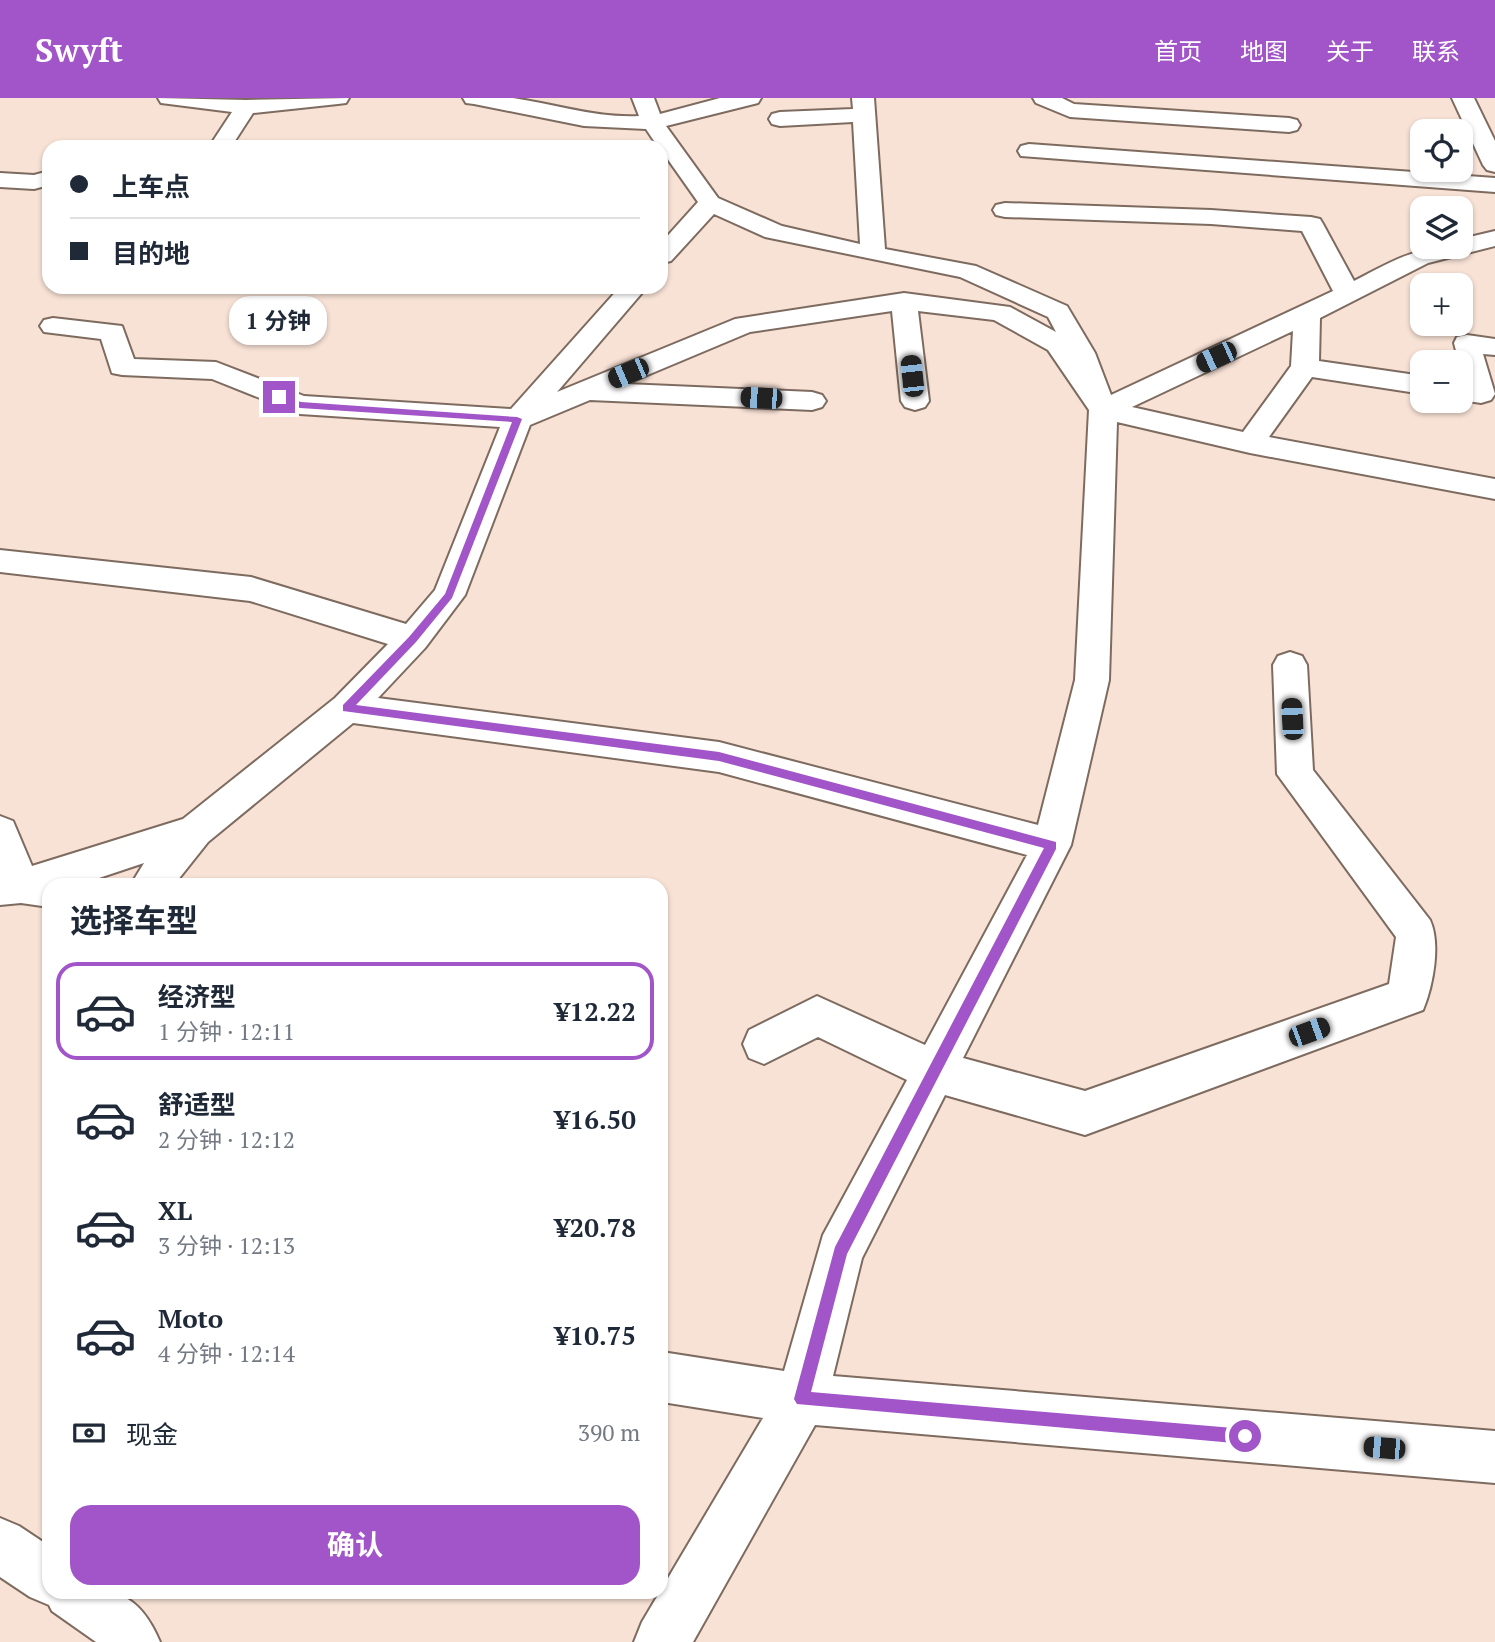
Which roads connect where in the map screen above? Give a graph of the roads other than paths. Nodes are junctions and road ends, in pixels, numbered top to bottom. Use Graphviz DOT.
graph roads {
  1 [pos="169,98"];
  2 [pos="338,98"];
  3 [pos="474,98"];
  4 [pos="750,98"];
  5 [pos="1044,98"];
  6 [pos="1463,98"];
  7 [pos="863,106"];
  8 [pos="246,107"];
  9 [pos="648,110"];
  10 [pos="1194,118"];
  11 [pos="780,119"];
  12 [pos="1289,125"];
  13 [pos="225,140"];
  14 [pos="1029,151"];
  15 [pos="1200,163"];
  16 [pos="1495,165"];
  17 [pos="0,180"];
  18 [pos="42,180"];
  19 [pos="1495,184"];
  20 [pos="710,203"];
  21 [pos="1005,210"];
  22 [pos="1211,217"];
  23 [pos="1495,238"];
  24 [pos="668,246"];
  25 [pos="873,254"];
  26 [pos="628,294"];
  27 [pos="1348,294"];
  28 [pos="904,301"];
  29 [pos="1307,314"];
  30 [pos="53,326"];
  31 [pos="1495,347"];
  32 [pos="1470,350"];
  33 [pos="1473,364"];
  34 [pos="1305,366"];
  35 [pos="1410,383"];
  36 [pos="582,393"];
  37 [pos="1473,393"];
  38 [pos="812,401"];
  39 [pos="915,401"];
  40 [pos="1102,410"];
  41 [pos="517,419"];
  42 [pos="1250,443"];
  43 [pos="1495,489"];
  44 [pos="0,562"];
  45 [pos="413,639"];
  46 [pos="1290,665"];
  47 [pos="347,708"];
  48 [pos="195,831"];
  49 [pos="0,832"];
  50 [pos="1052,845"];
  51 [pos="56,878"];
  52 [pos="156,878"];
  53 [pos="42,883"];
  54 [pos="23,889"];
  55 [pos="764,1044"];
  56 [pos="934,1071"];
  57 [pos="668,1378"];
  58 [pos="802,1399"];
  59 [pos="1495,1457"];
  60 [pos="0,1545"];
  61 [pos="42,1573"];
  62 [pos="81,1599"];
  63 [pos="132,1642"];
  64 [pos="662,1642"];
  1 -- 8 [label="street"];
  2 -- 8 [label="street"];
  3 -- 9 [label="street"];
  4 -- 9 [label="street"];
  5 -- 10 [label="street"];
  6 -- 16 [label="street"];
  7 -- 11 [label="street"];
  7 -- 25 [label="street"];
  8 -- 13 [label="street"];
  9 -- 20 [label="street"];
  10 -- 12 [label="street"];
  10 -- 15 [label="street"];
  14 -- 15 [label="street"];
  15 -- 19 [label="street"];
  15 -- 22 [label="street"];
  17 -- 18 [label="street"];
  20 -- 24 [label="street"];
  20 -- 25 [label="street"];
  21 -- 22 [label="street"];
  22 -- 27 [label="street"];
  23 -- 27 [label="street"];
  25 -- 40 [label="street"];
  26 -- 41 [label="street"];
  27 -- 29 [label="street"];
  28 -- 36 [label="street"];
  28 -- 39 [label="street"];
  28 -- 40 [label="street"];
  29 -- 34 [label="street"];
  29 -- 40 [label="street"];
  30 -- 41 [label="street"];
  31 -- 32 [label="street"];
  33 -- 37 [label="street"];
  34 -- 35 [label="street"];
  34 -- 42 [label="street"];
  36 -- 38 [label="street"];
  36 -- 41 [label="street"];
  40 -- 42 [label="street"];
  40 -- 50 [label="street"];
  41 -- 45 [label="street"];
  42 -- 43 [label="street"];
  44 -- 45 [label="street"];
  45 -- 47 [label="street"];
  46 -- 56 [label="street"];
  47 -- 48 [label="street"];
  47 -- 50 [label="street"];
  48 -- 51 [label="street"];
  48 -- 52 [label="street"];
  49 -- 54 [label="street"];
  50 -- 56 [label="street"];
  53 -- 54 [label="street"];
  55 -- 56 [label="street"];
  56 -- 58 [label="street"];
  57 -- 58 [label="street"];
  58 -- 59 [label="street"];
  58 -- 64 [label="street"];
  60 -- 61 [label="street"];
  62 -- 63 [label="street"];
}
